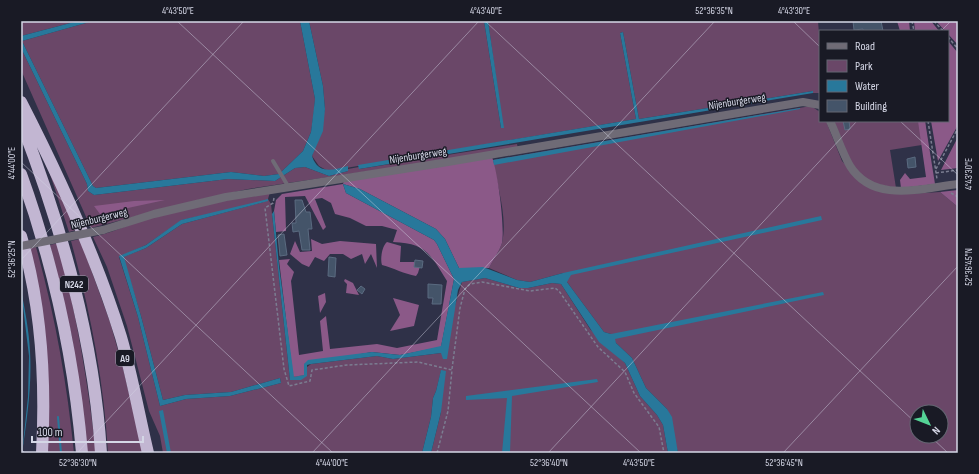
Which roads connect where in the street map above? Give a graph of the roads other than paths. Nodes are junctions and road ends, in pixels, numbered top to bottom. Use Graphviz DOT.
graph roads {
  1 [pos="21,102"];
  2 [pos="819,105"];
  3 [pos="21,122"];
  4 [pos="830,122"];
  5 [pos="273,161"];
  6 [pos="21,174"];
  7 [pos="958,184"];
  8 [pos="288,186"];
  9 [pos="21,236"];
  10 [pos="21,246"];
  11 [pos="42,453"];
  12 [pos="82,453"];
  13 [pos="101,453"];
  14 [pos="148,453"];
  1 -- 14 [label="highway, A9"];
  2 -- 8 [label="street, Nijenburgerweg"];
  3 -- 13 [label="highway, N242"];
  4 -- 7 [label="street"];
  5 -- 8 [label="lane"];
  6 -- 12 [label="highway, N242"];
  8 -- 10 [label="street, Nijenburgerweg, bridge"];
  9 -- 11 [label="highway"];
}
